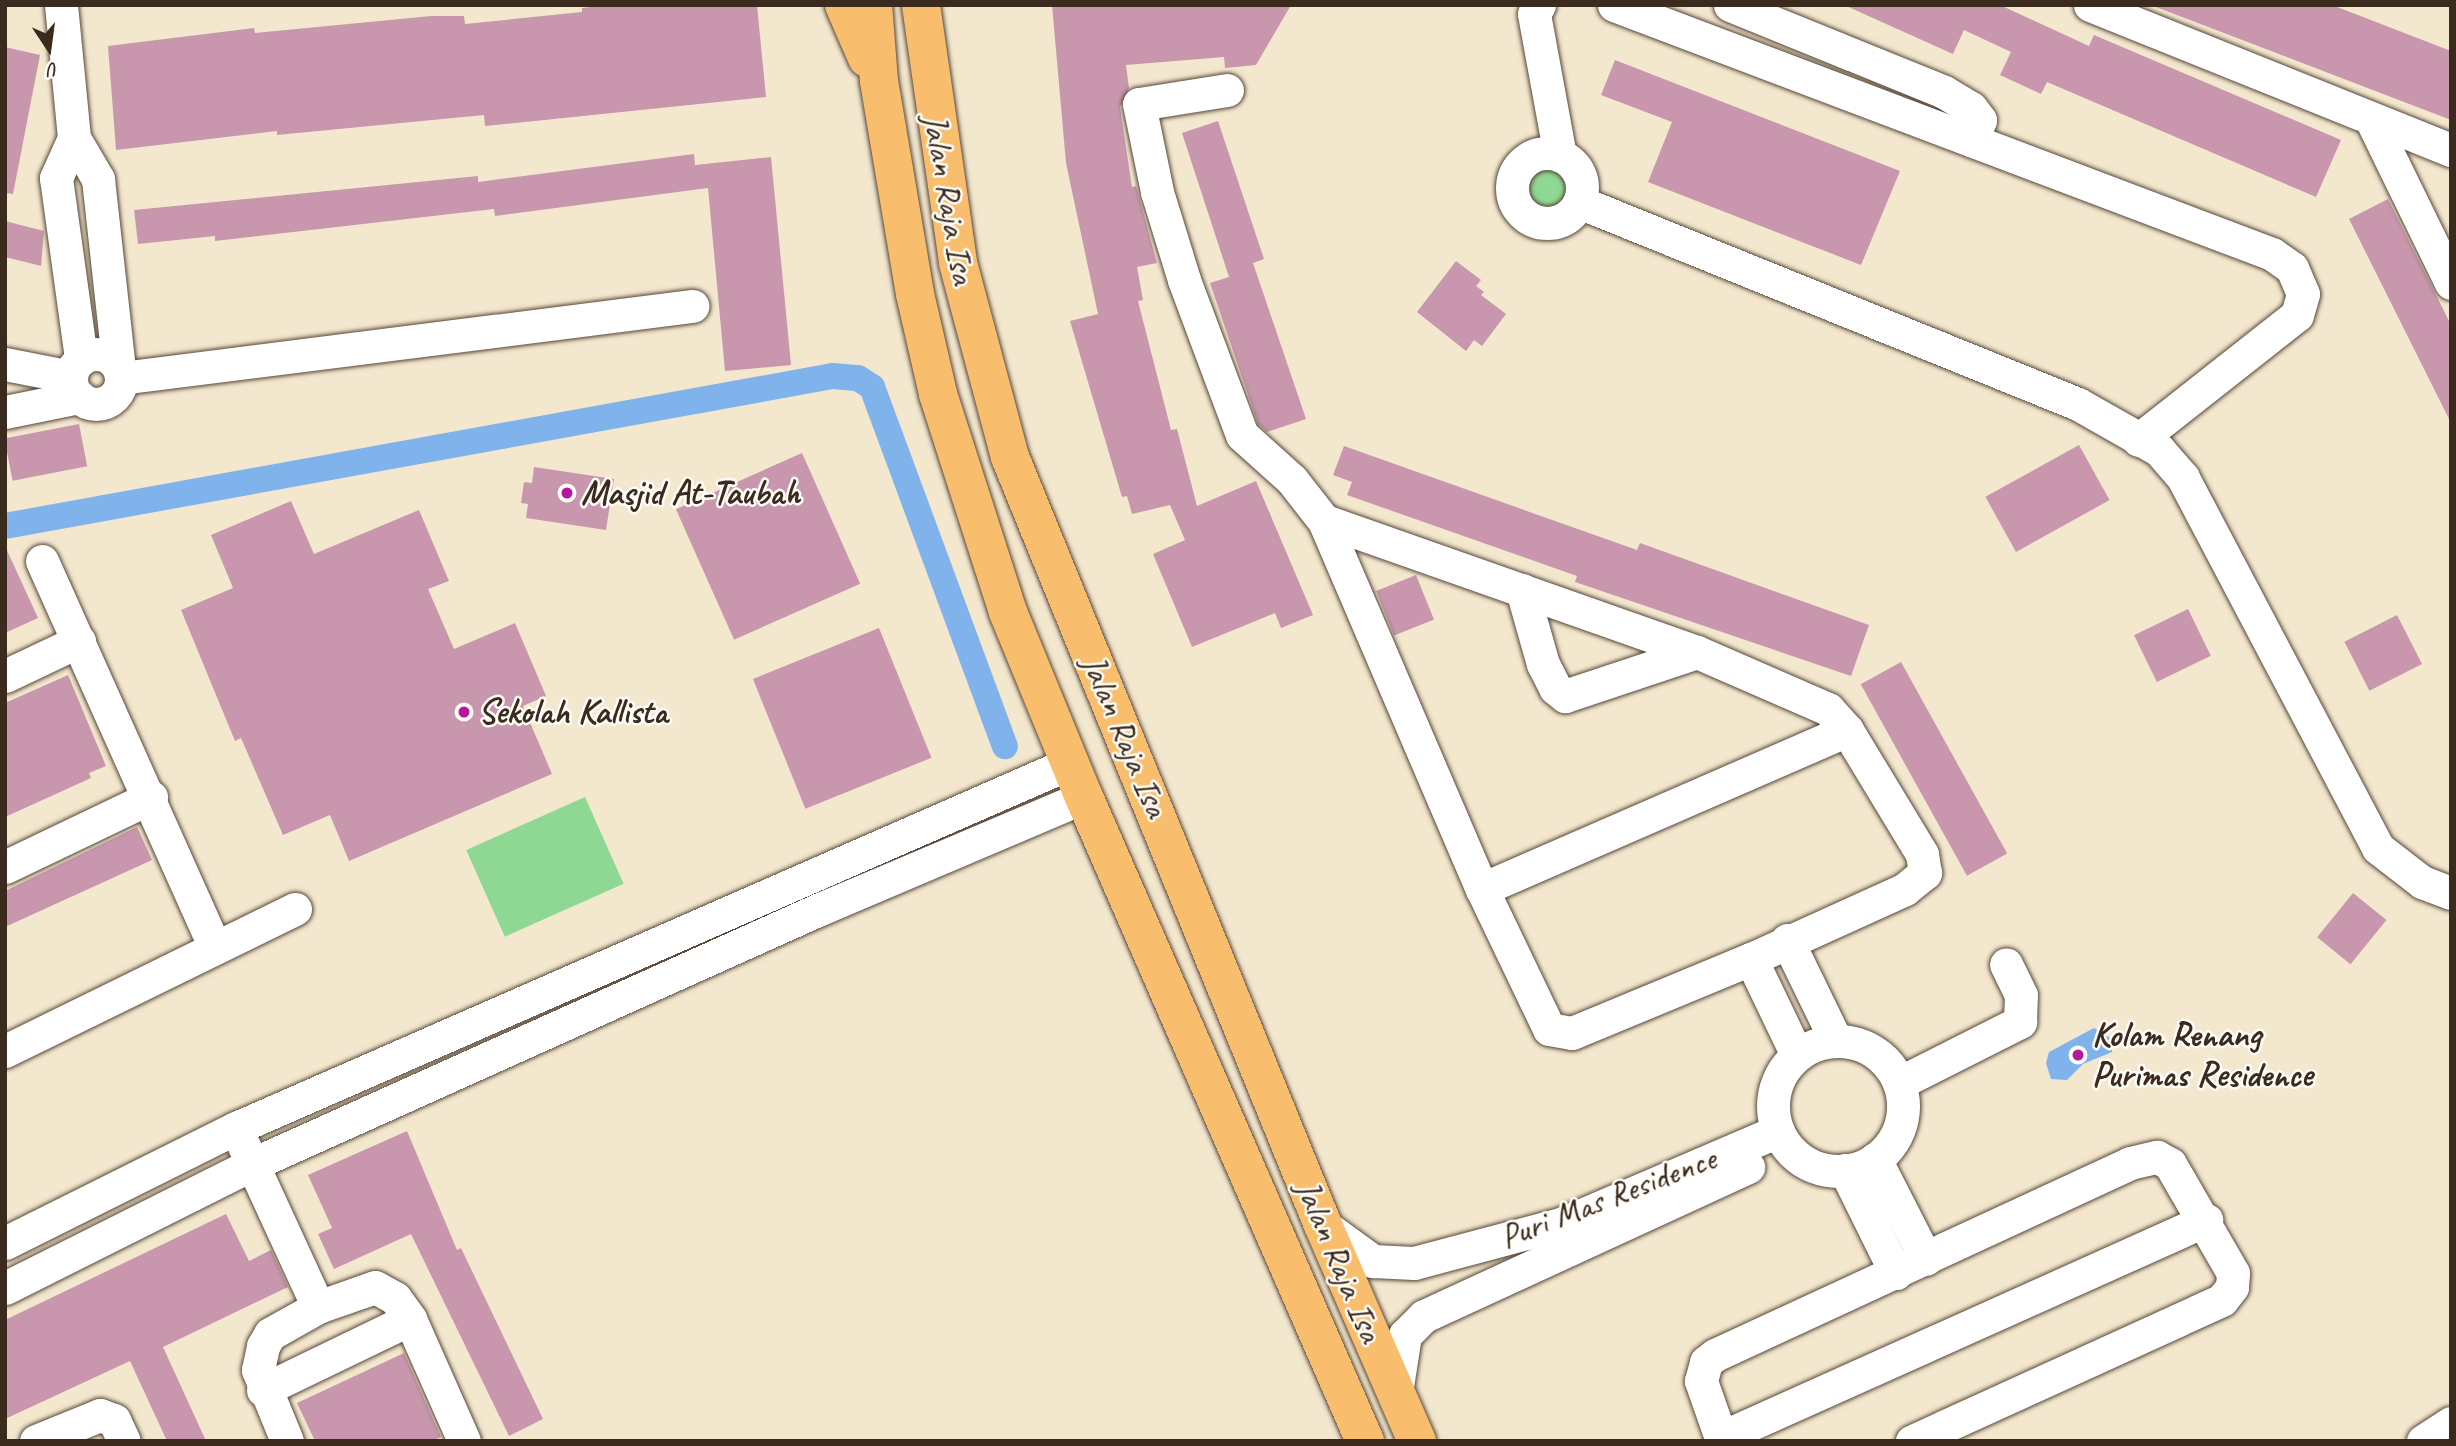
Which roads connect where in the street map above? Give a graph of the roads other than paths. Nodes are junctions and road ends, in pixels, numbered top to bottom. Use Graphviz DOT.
graph roads {
  1 [pos="61,5"];
  2 [pos="844,5"];
  3 [pos="873,5"];
  4 [pos="921,5"];
  5 [pos="946,5"];
  6 [pos="1539,5"];
  7 [pos="1614,5"];
  8 [pos="1730,5"];
  9 [pos="2091,5"];
  10 [pos="926,63"];
  11 [pos="879,82"];
  12 [pos="1227,90"];
  13 [pos="2372,121"];
  14 [pos="74,138"];
  15 [pos="1972,141"];
  16 [pos="2451,150"];
  17 [pos="1560,156"];
  18 [pos="1580,202"];
  19 [pos="2451,283"];
  20 [pos="692,306"];
  21 [pos="5,364"];
  22 [pos="120,374"];
  23 [pos="77,377"];
  24 [pos="5,412"];
  25 [pos="2138,440"];
  26 [pos="1324,521"];
  27 [pos="42,561"];
  28 [pos="1522,590"];
  29 [pos="79,641"];
  30 [pos="1697,652"];
  31 [pos="5,676"];
  32 [pos="1847,730"];
  33 [pos="1077,780"];
  34 [pos="151,797"];
  35 [pos="5,867"];
  36 [pos="806,875"];
  37 [pos="1482,889"];
  38 [pos="2451,893"];
  39 [pos="295,909"];
  40 [pos="820,909"];
  41 [pos="1787,940"];
  42 [pos="215,947"];
  43 [pos="1751,959"];
  44 [pos="2006,964"];
  45 [pos="1836,1041"];
  46 [pos="5,1051"];
  47 [pos="1797,1055"];
  48 [pos="1899,1083"];
  49 [pos="236,1128"];
  50 [pos="1783,1140"];
  51 [pos="253,1164"];
  52 [pos="1861,1165"];
  53 [pos="2206,1220"];
  54 [pos="1322,1225"];
  55 [pos="5,1243"];
  56 [pos="1926,1259"];
  57 [pos="1896,1273"];
  58 [pos="5,1288"];
  59 [pos="318,1307"];
  60 [pos="410,1320"];
  61 [pos="263,1390"];
  62 [pos="1396,1393"];
  63 [pos="2451,1423"];
  64 [pos="1721,1439"];
  65 [pos="36,1441"];
  66 [pos="124,1441"];
  67 [pos="287,1441"];
  68 [pos="464,1441"];
  69 [pos="1365,1441"];
  70 [pos="1417,1441"];
  71 [pos="1912,1441"];
  72 [pos="2423,1441"];
  1 -- 14 [label="street"];
  2 -- 11 [label="main road"];
  3 -- 11 [label="main road, Jalan Raja Isa"];
  4 -- 10 [label="main road, Jalan Raja Isa"];
  5 -- 10 [label="main road"];
  6 -- 17 [label="street"];
  7 -- 15 [label="street"];
  8 -- 15 [label="street"];
  9 -- 13 [label="street"];
  10 -- 54 [label="main road, Jalan Raja Isa"];
  11 -- 33 [label="main road, Jalan Raja Isa"];
  12 -- 26 [label="street"];
  13 -- 16 [label="street"];
  13 -- 19 [label="street"];
  14 -- 22 [label="street"];
  14 -- 23 [label="street"];
  15 -- 25 [label="street"];
  17 -- 18 [label="street"];
  17 -- 18 [label="street"];
  18 -- 25 [label="street"];
  20 -- 22 [label="street"];
  21 -- 23 [label="street"];
  22 -- 23 [label="street"];
  23 -- 24 [label="street"];
  25 -- 38 [label="street"];
  26 -- 28 [label="street"];
  26 -- 37 [label="street"];
  27 -- 29 [label="street"];
  28 -- 30 [label="street"];
  28 -- 30 [label="street"];
  29 -- 31 [label="street"];
  29 -- 34 [label="street"];
  30 -- 32 [label="street"];
  32 -- 37 [label="street"];
  32 -- 41 [label="street"];
  33 -- 36 [label="street"];
  33 -- 40 [label="street"];
  33 -- 69 [label="main road, Jalan Raja Isa"];
  34 -- 35 [label="street"];
  34 -- 42 [label="street"];
  36 -- 40 [label="street"];
  36 -- 49 [label="street"];
  37 -- 43 [label="street"];
  39 -- 42 [label="street"];
  40 -- 51 [label="street"];
  41 -- 43 [label="street"];
  41 -- 45 [label="street"];
  42 -- 46 [label="street"];
  43 -- 47 [label="street"];
  44 -- 48 [label="street"];
  45 -- 47 [label="street"];
  45 -- 48 [label="street"];
  47 -- 50 [label="street"];
  48 -- 52 [label="street"];
  49 -- 51 [label="street"];
  49 -- 55 [label="street"];
  50 -- 52 [label="street"];
  50 -- 54 [label="street, Puri Mas Residence"];
  50 -- 62 [label="street, Puri Mas Residence"];
  51 -- 58 [label="street"];
  51 -- 59 [label="street"];
  52 -- 56 [label="street"];
  52 -- 57 [label="street"];
  53 -- 56 [label="street"];
  53 -- 64 [label="street"];
  53 -- 71 [label="street"];
  54 -- 62 [label="main road, Jalan Raja Isa"];
  56 -- 57 [label="street"];
  57 -- 64 [label="street"];
  59 -- 60 [label="street"];
  59 -- 61 [label="street"];
  60 -- 61 [label="street"];
  60 -- 68 [label="street"];
  61 -- 67 [label="street"];
  62 -- 70 [label="main road, Jalan Raja Isa"];
  63 -- 72 [label="street"];
  65 -- 66 [label="street"];
}
